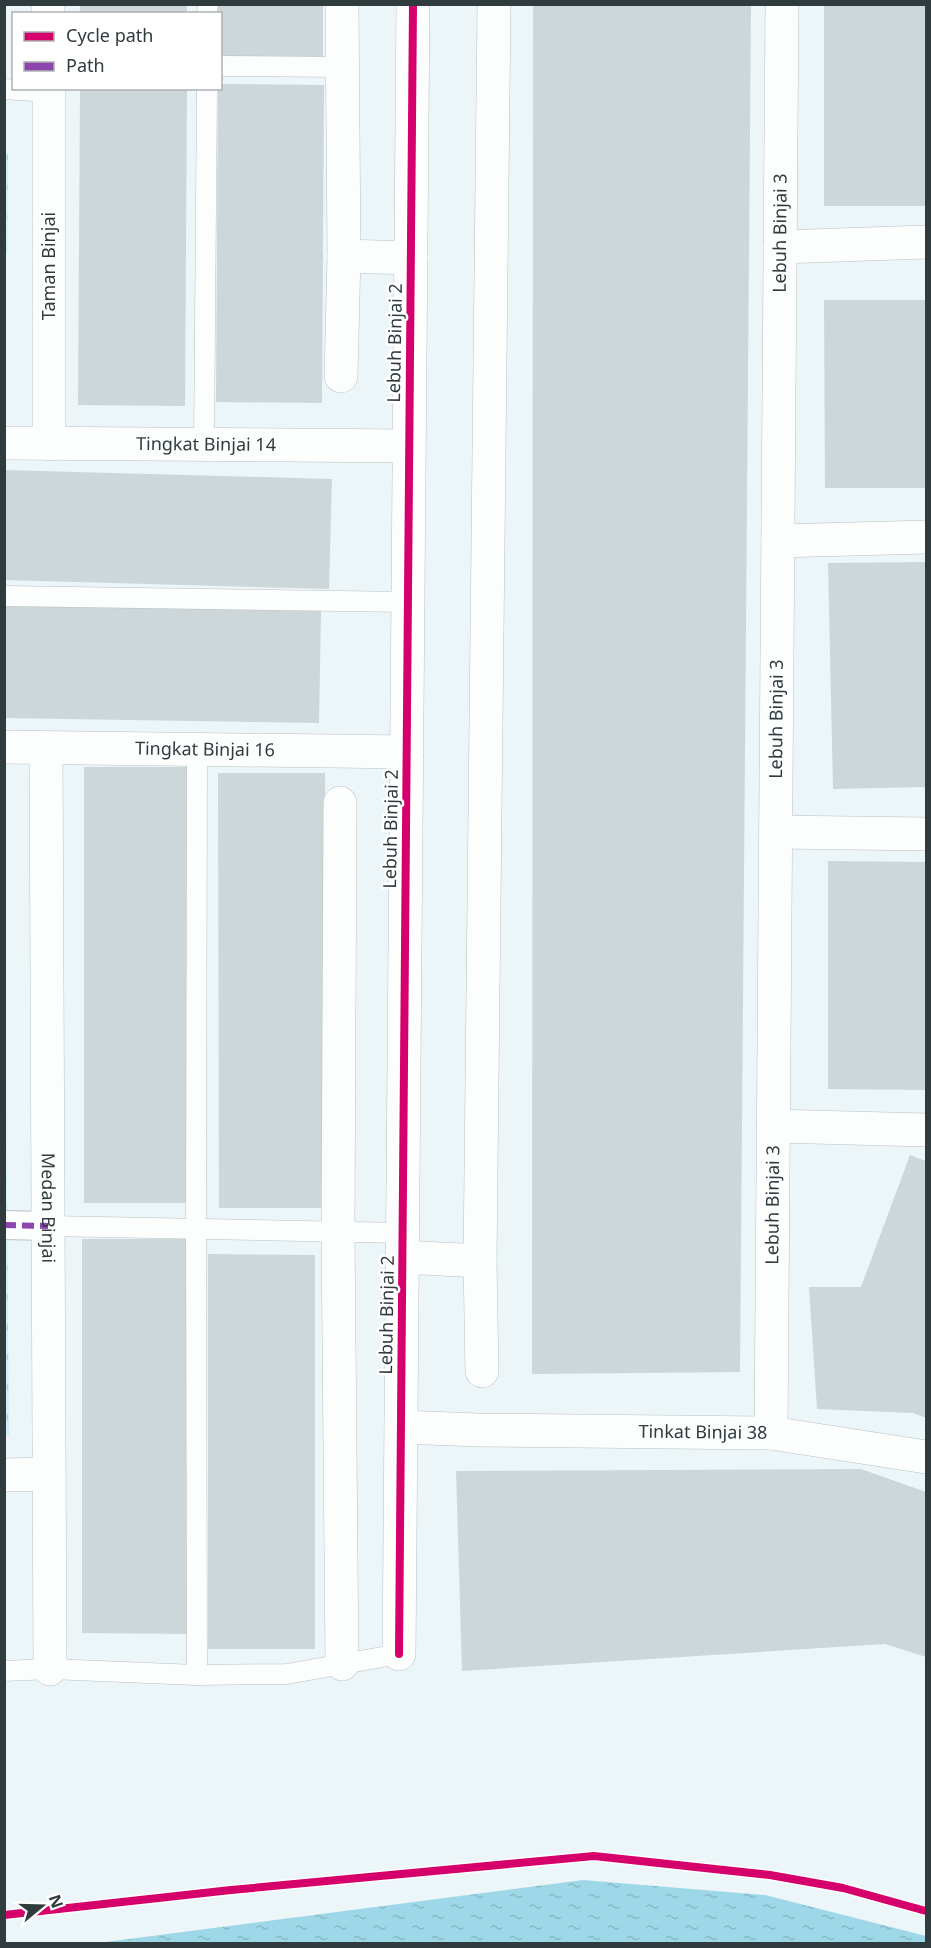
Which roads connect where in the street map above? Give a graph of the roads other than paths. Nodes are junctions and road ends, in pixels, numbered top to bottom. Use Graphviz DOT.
graph roads {
  1 [pos="342,4"];
  2 [pos="413,4"];
  3 [pos="494,4"];
  4 [pos="782,4"];
  5 [pos="222,66"];
  6 [pos="343,67"];
  7 [pos="49,90"];
  8 [pos="207,90"];
  9 [pos="927,242"];
  10 [pos="780,247"];
  11 [pos="344,256"];
  12 [pos="411,258"];
  13 [pos="341,376"];
  14 [pos="4,443"];
  15 [pos="49,444"];
  16 [pos="204,445"];
  17 [pos="409,446"];
  18 [pos="927,537"];
  19 [pos="778,541"];
  20 [pos="4,596"];
  21 [pos="408,602"];
  22 [pos="4,747"];
  23 [pos="46,748"];
  24 [pos="197,750"];
  25 [pos="406,752"];
  26 [pos="340,802"];
  27 [pos="776,832"];
  28 [pos="927,834"];
  29 [pos="774,1126"];
  30 [pos="927,1130"];
  31 [pos="4,1225"];
  32 [pos="48,1226"];
  33 [pos="196,1229"];
  34 [pos="338,1232"];
  35 [pos="402,1245"];
  36 [pos="480,1261"];
  37 [pos="482,1371"];
  38 [pos="400,1427"];
  39 [pos="771,1433"];
  40 [pos="927,1457"];
  41 [pos="49,1474"];
  42 [pos="4,1475"];
  43 [pos="399,1654"];
  44 [pos="342,1664"];
  45 [pos="50,1669"];
  46 [pos="4,1671"];
  47 [pos="197,1675"];
  1 -- 6 [label="street"];
  2 -- 12 [label="street, Lebuh Binjai 2"];
  3 -- 36 [label="street"];
  4 -- 10 [label="street, Lebuh Binjai 3"];
  5 -- 6 [label="lane"];
  6 -- 11 [label="street"];
  7 -- 15 [label="street, Taman Binjai"];
  8 -- 16 [label="lane"];
  9 -- 10 [label="street"];
  10 -- 19 [label="street, Lebuh Binjai 3"];
  11 -- 12 [label="street"];
  11 -- 13 [label="street"];
  12 -- 17 [label="street, Lebuh Binjai 2"];
  14 -- 15 [label="street, Tingkat Binjai 14"];
  15 -- 16 [label="street, Tingkat Binjai 14"];
  16 -- 17 [label="street, Tingkat Binjai 14"];
  17 -- 21 [label="street, Lebuh Binjai 2"];
  18 -- 19 [label="street"];
  19 -- 27 [label="street, Lebuh Binjai 3"];
  20 -- 21 [label="lane"];
  21 -- 25 [label="street, Lebuh Binjai 2"];
  22 -- 23 [label="street, Tingkat Binjai 16"];
  23 -- 24 [label="street, Tingkat Binjai 16"];
  23 -- 32 [label="street, Medan Binjai"];
  24 -- 25 [label="street, Tingkat Binjai 16"];
  24 -- 33 [label="lane"];
  25 -- 35 [label="street, Lebuh Binjai 2"];
  26 -- 34 [label="street"];
  27 -- 28 [label="street"];
  27 -- 29 [label="street, Lebuh Binjai 3"];
  29 -- 30 [label="street"];
  29 -- 39 [label="street, Lebuh Binjai 3"];
  31 -- 32 [label="street"];
  32 -- 33 [label="lane"];
  32 -- 41 [label="street, Medan Binjai"];
  33 -- 34 [label="lane"];
  33 -- 47 [label="lane"];
  34 -- 35 [label="lane"];
  34 -- 44 [label="street"];
  35 -- 36 [label="street"];
  35 -- 38 [label="street, Lebuh Binjai 2"];
  36 -- 37 [label="street"];
  38 -- 39 [label="street, Tinkat Binjai 38"];
  38 -- 43 [label="street, Lebuh Binjai 2"];
  39 -- 40 [label="street, Tinkat Binjai 38"];
  41 -- 42 [label="street"];
  41 -- 45 [label="street, Medan Binjai"];
  43 -- 44 [label="lane"];
  44 -- 47 [label="lane"];
  45 -- 46 [label="lane"];
  45 -- 47 [label="lane"];
}
